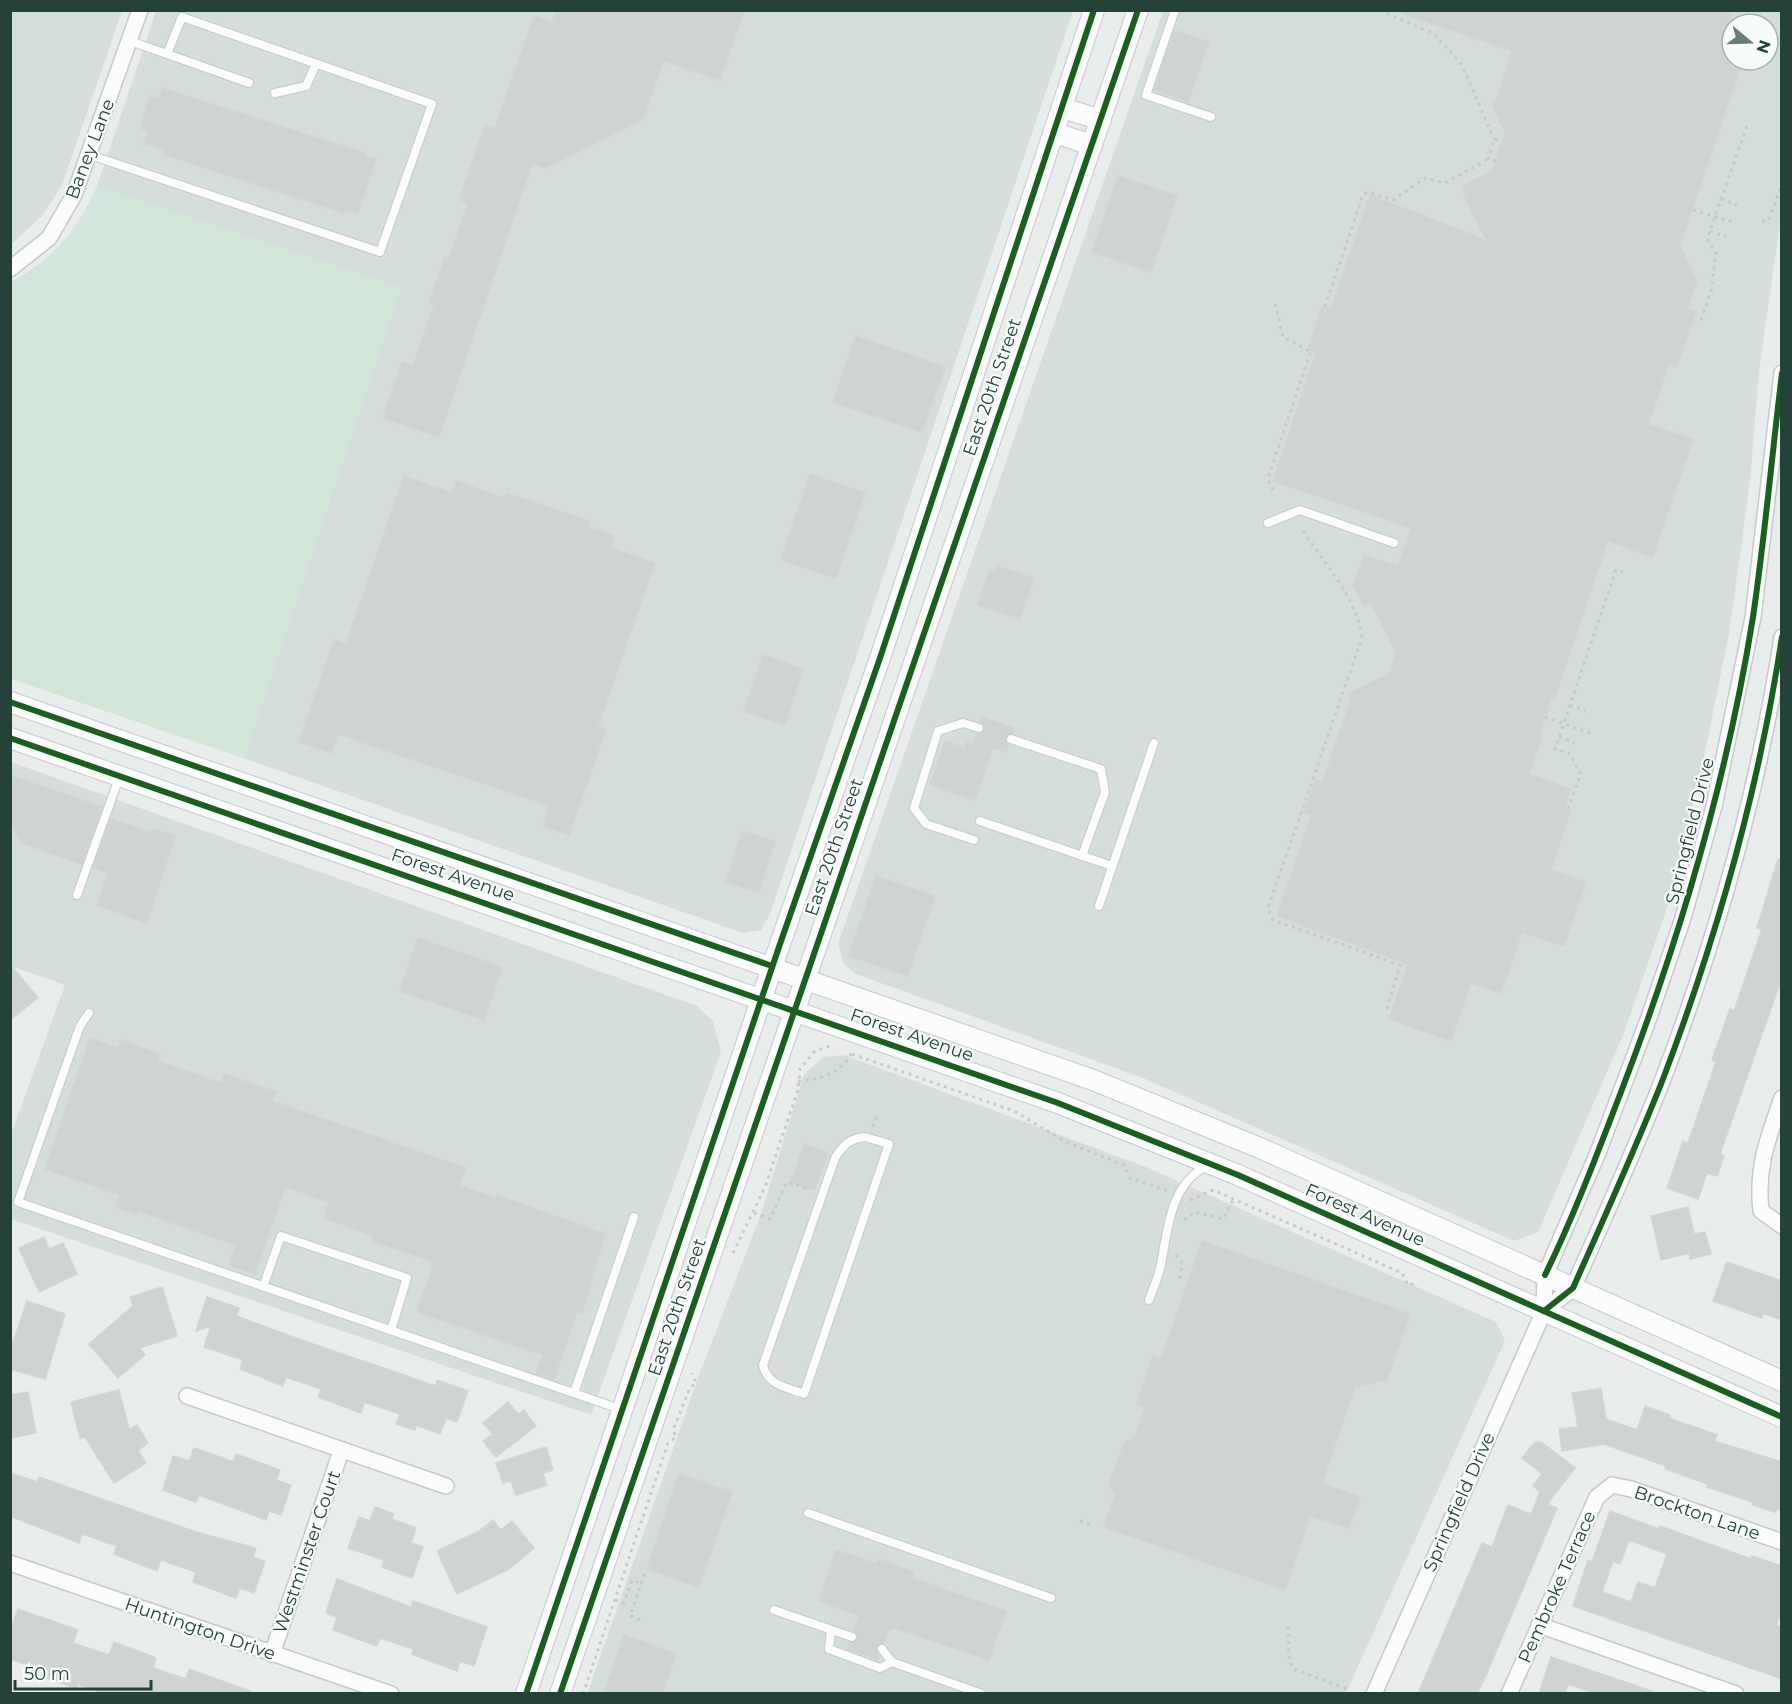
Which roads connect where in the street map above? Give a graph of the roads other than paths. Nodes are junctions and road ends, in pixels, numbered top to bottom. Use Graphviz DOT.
graph roads {
  1 [pos="140,10"];
  2 [pos="1094,10"];
  3 [pos="1138,10"];
  4 [pos="1175,10"];
  5 [pos="130,41"];
  6 [pos="167,54"];
  7 [pos="316,64"];
  8 [pos="249,83"];
  9 [pos="275,93"];
  10 [pos="1063,108"];
  11 [pos="1211,117"];
  12 [pos="1101,120"];
  13 [pos="1055,133"];
  14 [pos="1092,145"];
  15 [pos="90,155"];
  16 [pos="10,270"];
  17 [pos="1782,373"];
  18 [pos="1268,523"];
  19 [pos="1394,543"];
  20 [pos="887,637"];
  21 [pos="1782,637"];
  22 [pos="918,646"];
  23 [pos="880,658"];
  24 [pos="911,669"];
  25 [pos="10,702"];
  26 [pos="979,728"];
  27 [pos="10,738"];
  28 [pos="1011,739"];
  29 [pos="1154,743"];
  30 [pos="120,776"];
  31 [pos="980,821"];
  32 [pos="974,840"];
  33 [pos="1082,856"];
  34 [pos="1112,866"];
  35 [pos="77,895"];
  36 [pos="1099,906"];
  37 [pos="772,966"];
  38 [pos="805,978"];
  39 [pos="761,998"];
  40 [pos="794,1010"];
  41 [pos="89,1013"];
  42 [pos="1782,1098"];
  43 [pos="1212,1164"];
  44 [pos="822,1194"];
  45 [pos="634,1217"];
  46 [pos="1782,1226"];
  47 [pos="1545,1275"];
  48 [pos="263,1287"];
  49 [pos="1573,1287"];
  50 [pos="1149,1300"];
  51 [pos="1544,1311"];
  52 [pos="392,1330"];
  53 [pos="1782,1381"];
  54 [pos="574,1393"];
  55 [pos="187,1396"];
  56 [pos="623,1410"];
  57 [pos="1782,1417"];
  58 [pos="341,1451"];
  59 [pos="1612,1485"];
  60 [pos="446,1486"];
  61 [pos="808,1513"];
  62 [pos="1782,1542"];
  63 [pos="11,1566"];
  64 [pos="1052,1598"];
  65 [pos="774,1611"];
  66 [pos="1539,1625"];
  67 [pos="831,1630"];
  68 [pos="852,1637"];
  69 [pos="882,1649"];
  70 [pos="272,1654"];
  71 [pos="892,1662"];
  72 [pos="367,1690"];
  73 [pos="390,1694"];
  74 [pos="526,1694"];
  75 [pos="561,1694"];
  76 [pos="982,1694"];
  77 [pos="1374,1694"];
  78 [pos="1509,1694"];
  79 [pos="1736,1694"];
  1 -- 5 [label="street, Baney Lane"];
  2 -- 10 [label="street, East 20th Street"];
  3 -- 12 [label="street, East 20th Street"];
  4 -- 11 [label="lane"];
  5 -- 6 [label="lane"];
  5 -- 15 [label="street, Baney Lane"];
  6 -- 7 [label="lane"];
  6 -- 8 [label="lane"];
  7 -- 9 [label="lane"];
  7 -- 15 [label="lane"];
  10 -- 12 [label="street"];
  10 -- 13 [label="street, East 20th Street"];
  12 -- 14 [label="street, East 20th Street"];
  13 -- 14 [label="street"];
  13 -- 20 [label="street, East 20th Street"];
  14 -- 22 [label="street, East 20th Street"];
  15 -- 16 [label="street, Baney Lane"];
  17 -- 47 [label="street, Springfield Drive"];
  18 -- 19 [label="lane"];
  20 -- 22 [label="street"];
  20 -- 23 [label="street, East 20th Street"];
  21 -- 49 [label="street, Springfield Drive"];
  22 -- 24 [label="street, East 20th Street"];
  23 -- 24 [label="street"];
  23 -- 37 [label="street, East 20th Street"];
  24 -- 38 [label="street, East 20th Street"];
  25 -- 37 [label="street, Forest Avenue"];
  26 -- 32 [label="lane"];
  27 -- 30 [label="street, Forest Avenue"];
  28 -- 33 [label="lane"];
  29 -- 34 [label="lane"];
  30 -- 35 [label="lane"];
  30 -- 39 [label="street, Forest Avenue"];
  31 -- 33 [label="lane"];
  33 -- 34 [label="lane"];
  34 -- 36 [label="lane"];
  37 -- 38 [label="street, Forest Avenue"];
  37 -- 39 [label="street, East 20th Street"];
  38 -- 40 [label="street, East 20th Street"];
  38 -- 47 [label="street, Forest Avenue"];
  39 -- 40 [label="street, Forest Avenue"];
  39 -- 56 [label="street, East 20th Street"];
  40 -- 43 [label="street, Forest Avenue"];
  40 -- 75 [label="street, East 20th Street"];
  41 -- 48 [label="lane"];
  42 -- 46 [label="street"];
  43 -- 50 [label="lane"];
  43 -- 51 [label="street, Forest Avenue"];
  44 -- 44 [label="lane"];
  45 -- 54 [label="lane"];
  47 -- 49 [label="street, Forest Avenue"];
  47 -- 51 [label="street, Springfield Drive"];
  48 -- 52 [label="lane"];
  48 -- 52 [label="lane"];
  49 -- 51 [label="street, Springfield Drive"];
  49 -- 53 [label="street, Forest Avenue"];
  51 -- 57 [label="street, Forest Avenue"];
  51 -- 77 [label="street, Springfield Drive"];
  52 -- 54 [label="lane"];
  54 -- 56 [label="lane"];
  55 -- 58 [label="street, Westminster Court"];
  56 -- 74 [label="street, East 20th Street"];
  58 -- 60 [label="street, Westminster Court"];
  58 -- 70 [label="street, Westminster Court"];
  59 -- 62 [label="street, Brockton Lane"];
  59 -- 66 [label="street, Pembroke Terrace"];
  61 -- 64 [label="lane"];
  63 -- 70 [label="street, Huntington Drive"];
  65 -- 67 [label="lane"];
  66 -- 78 [label="street, Pembroke Terrace"];
  66 -- 79 [label="street"];
  67 -- 68 [label="lane"];
  67 -- 71 [label="lane"];
  69 -- 71 [label="lane"];
  70 -- 72 [label="street, Huntington Drive"];
  71 -- 76 [label="lane"];
  72 -- 73 [label="street, Huntington Drive"];
}
